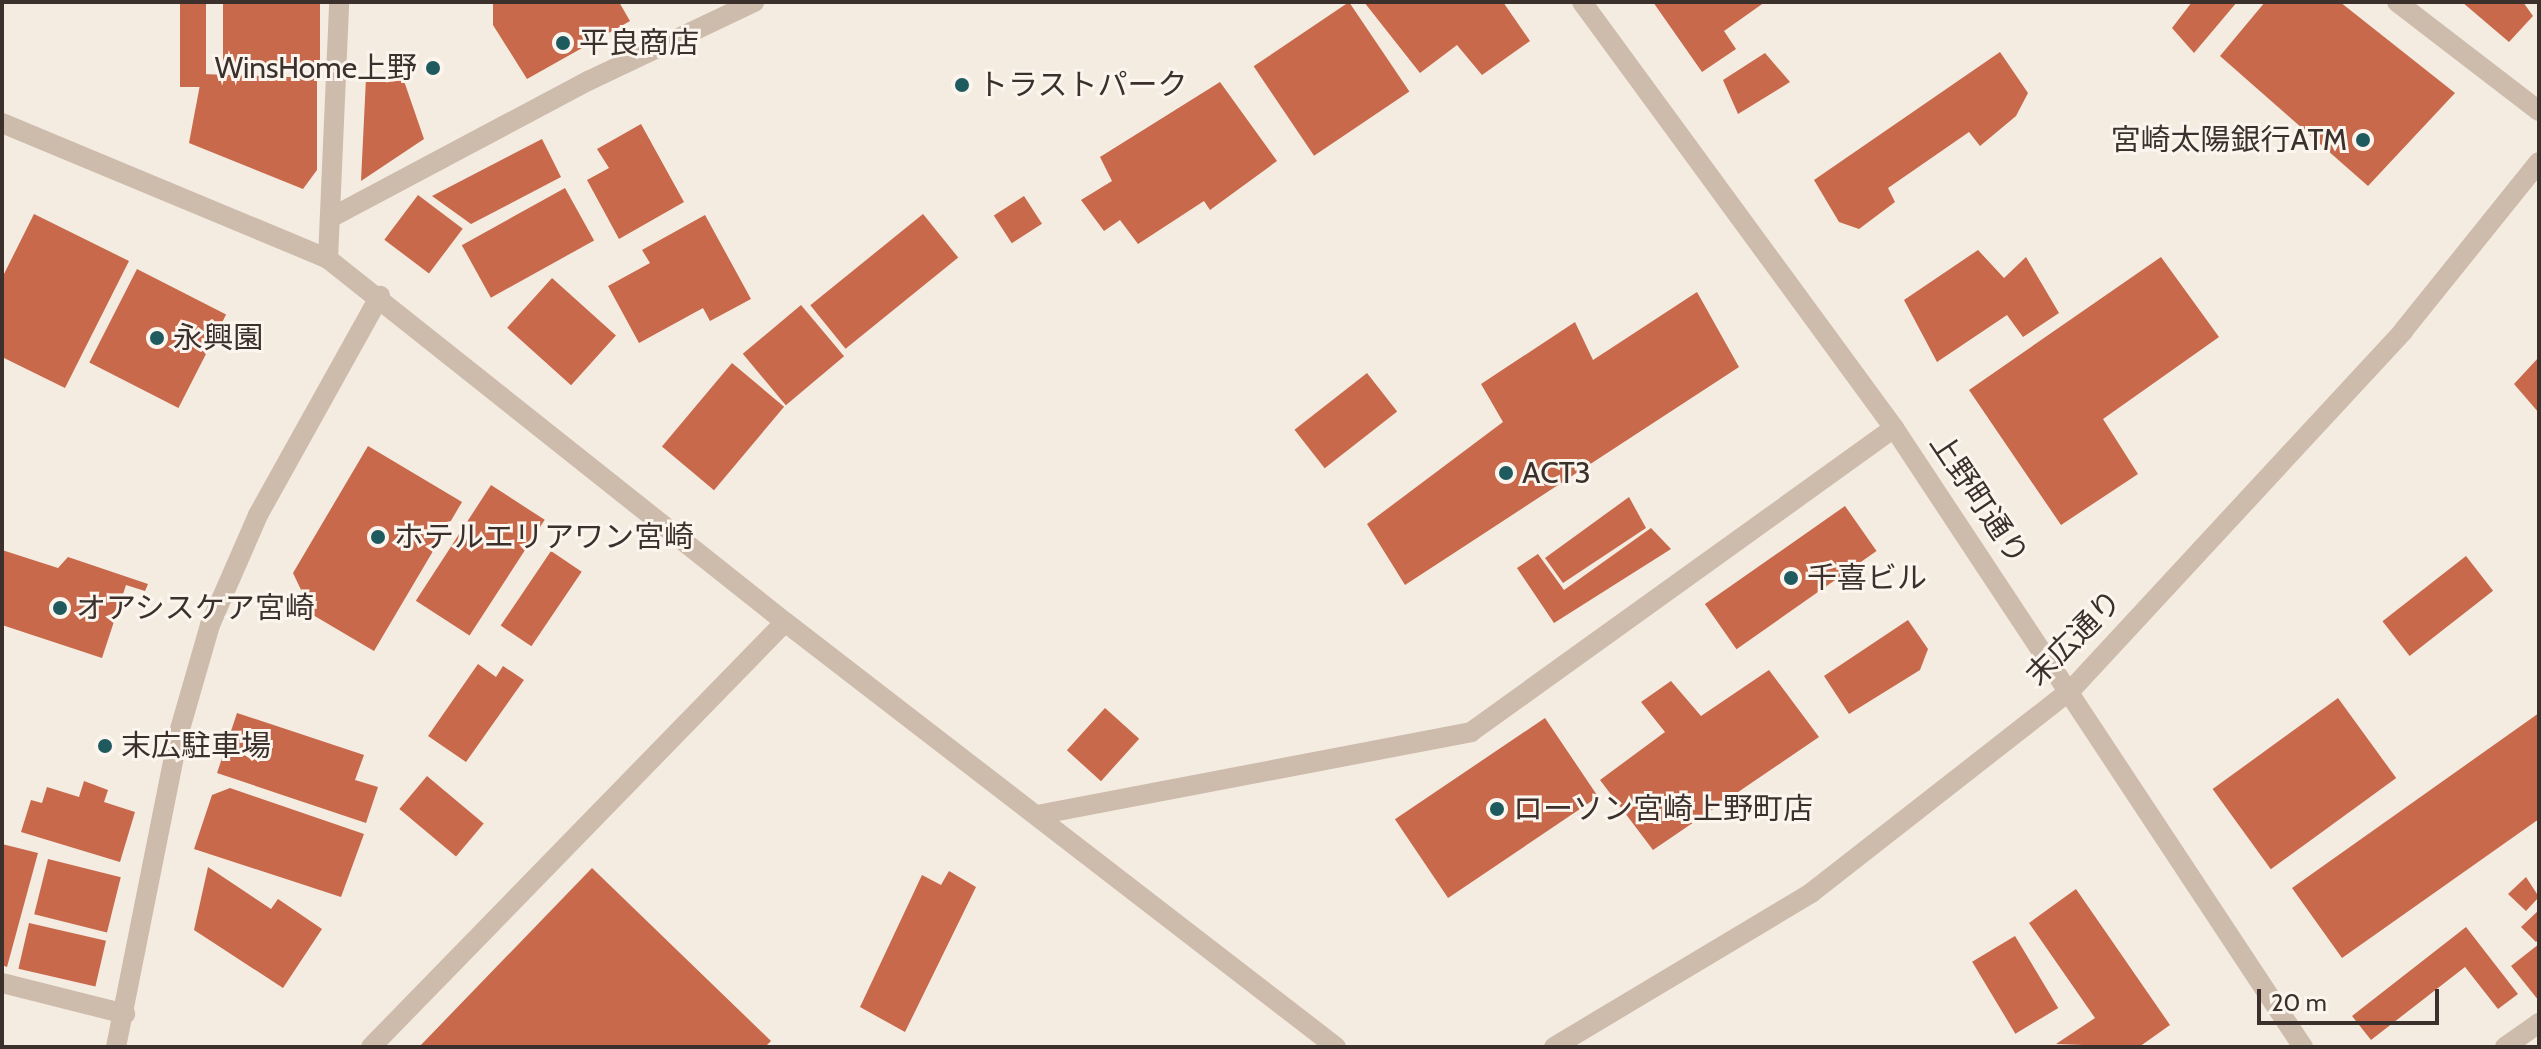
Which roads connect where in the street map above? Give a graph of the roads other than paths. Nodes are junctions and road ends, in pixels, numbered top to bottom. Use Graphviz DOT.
graph roads {
  1 [pos="339,2"];
  2 [pos="754,2"];
  3 [pos="1582,2"];
  4 [pos="2397,2"];
  5 [pos="2539,111"];
  6 [pos="2,123"];
  7 [pos="2539,162"];
  8 [pos="334,216"];
  9 [pos="328,259"];
  10 [pos="380,296"];
  11 [pos="1894,428"];
  12 [pos="785,622"];
  13 [pos="2072,689"];
  14 [pos="1037,815"];
  15 [pos="2,983"];
  16 [pos="125,1014"];
  17 [pos="2539,1023"];
  18 [pos="116,1047"];
  19 [pos="371,1047"];
  20 [pos="1336,1047"];
  21 [pos="1554,1047"];
  22 [pos="2303,1047"];
  23 [pos="2505,1047"];
  1 -- 8 [label="street"];
  2 -- 8 [label="street"];
  3 -- 11 [label="street, 上野町通り"];
  4 -- 5 [label="street"];
  6 -- 9 [label="street"];
  7 -- 13 [label="street, 末広通り"];
  8 -- 9 [label="street"];
  9 -- 10 [label="street"];
  10 -- 12 [label="street"];
  10 -- 16 [label="street"];
  11 -- 13 [label="street, 上野町通り"];
  11 -- 14 [label="street"];
  12 -- 14 [label="street"];
  12 -- 19 [label="street"];
  13 -- 21 [label="street, 末広通り"];
  13 -- 22 [label="street, 上野町通り"];
  14 -- 20 [label="street"];
  15 -- 16 [label="street"];
  16 -- 18 [label="street"];
  17 -- 23 [label="street"];
}
